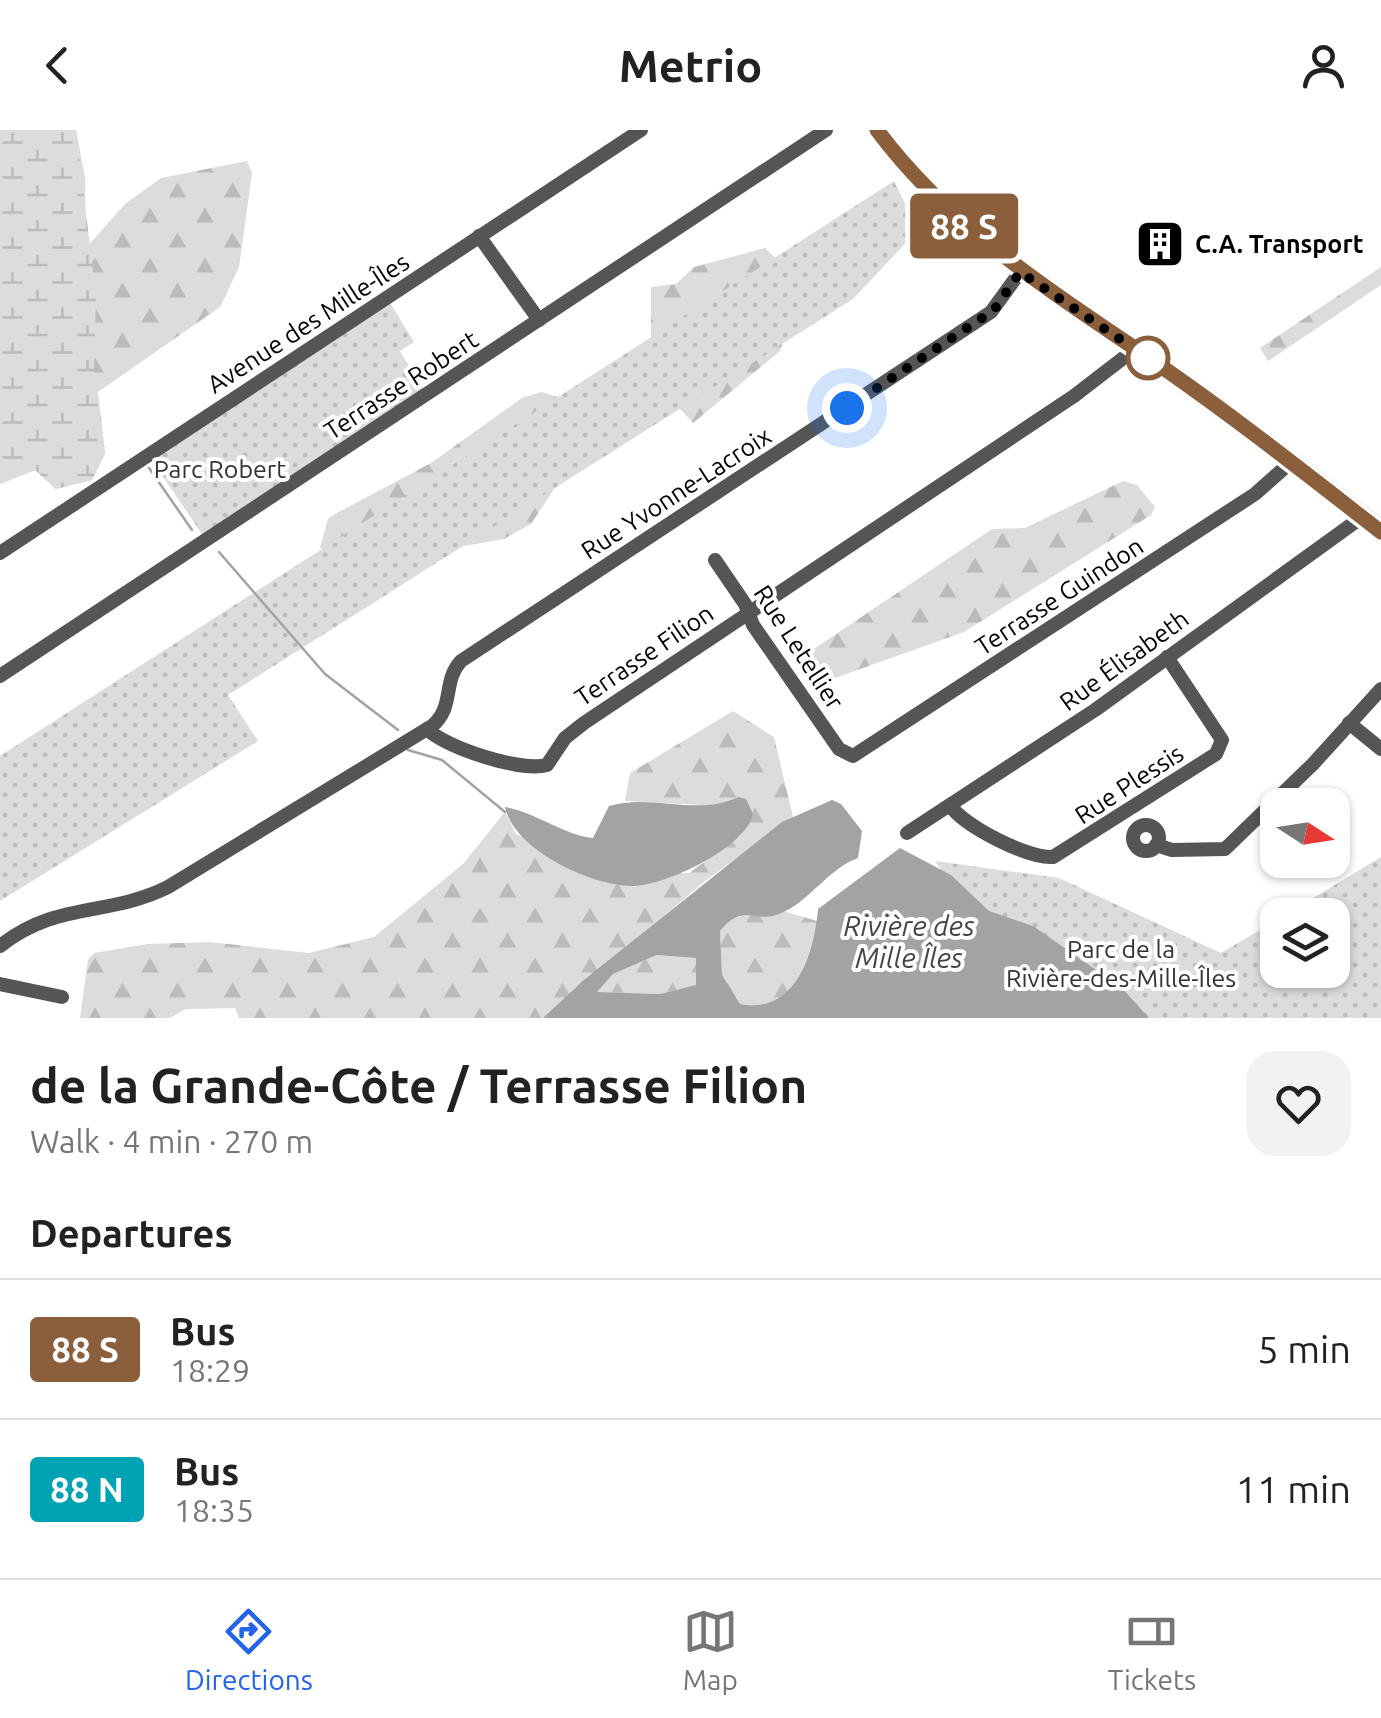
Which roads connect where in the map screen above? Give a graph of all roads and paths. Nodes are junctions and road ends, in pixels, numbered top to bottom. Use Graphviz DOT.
graph roads {
  1 [pos="641,130"];
  2 [pos="826,130"];
  3 [pos="877,130"];
  4 [pos="480,236"];
  5 [pos="1020,272"];
  6 [pos="539,320"];
  7 [pos="1135,348"];
  8 [pos="1290,464"];
  9 [pos="1362,517"];
  10 [pos="1381,532"];
  11 [pos="0,553"];
  12 [pos="716,560"];
  13 [pos="748,611"];
  14 [pos="1166,657"];
  15 [pos="0,676"];
  16 [pos="1381,689"];
  17 [pos="1349,723"];
  18 [pos="427,729"];
  19 [pos="1381,749"];
  20 [pos="848,756"];
  21 [pos="950,805"];
  22 [pos="907,833"];
  23 [pos="1156,845"];
  24 [pos="0,946"];
  25 [pos="0,984"];
  26 [pos="62,997"];
  1 -- 4 [label="street, Avenue des Mille-Îles"];
  2 -- 6 [label="street, Terrasse Robert"];
  3 -- 5 [label="main road"];
  4 -- 6 [label="street"];
  4 -- 11 [label="street, Avenue des Mille-Îles"];
  5 -- 7 [label="main road"];
  5 -- 18 [label="street, Rue Yvonne-Lacroix"];
  6 -- 15 [label="street, Terrasse Robert"];
  7 -- 8 [label="main road"];
  7 -- 13 [label="street, Terrasse Filion"];
  8 -- 9 [label="main road"];
  8 -- 20 [label="street, Terrasse Guindon"];
  9 -- 10 [label="main road"];
  9 -- 14 [label="street, Rue Élisabeth"];
  12 -- 13 [label="street, Rue Letellier"];
  13 -- 18 [label="street, Terrasse Filion"];
  13 -- 20 [label="street, Rue Letellier"];
  14 -- 21 [label="street, Rue Élisabeth"];
  14 -- 21 [label="street, Rue Plessis"];
  16 -- 17 [label="street"];
  17 -- 19 [label="street"];
  17 -- 23 [label="street"];
  18 -- 24 [label="street"];
  21 -- 22 [label="street, Rue Élisabeth"];
  25 -- 26 [label="street"];
}
